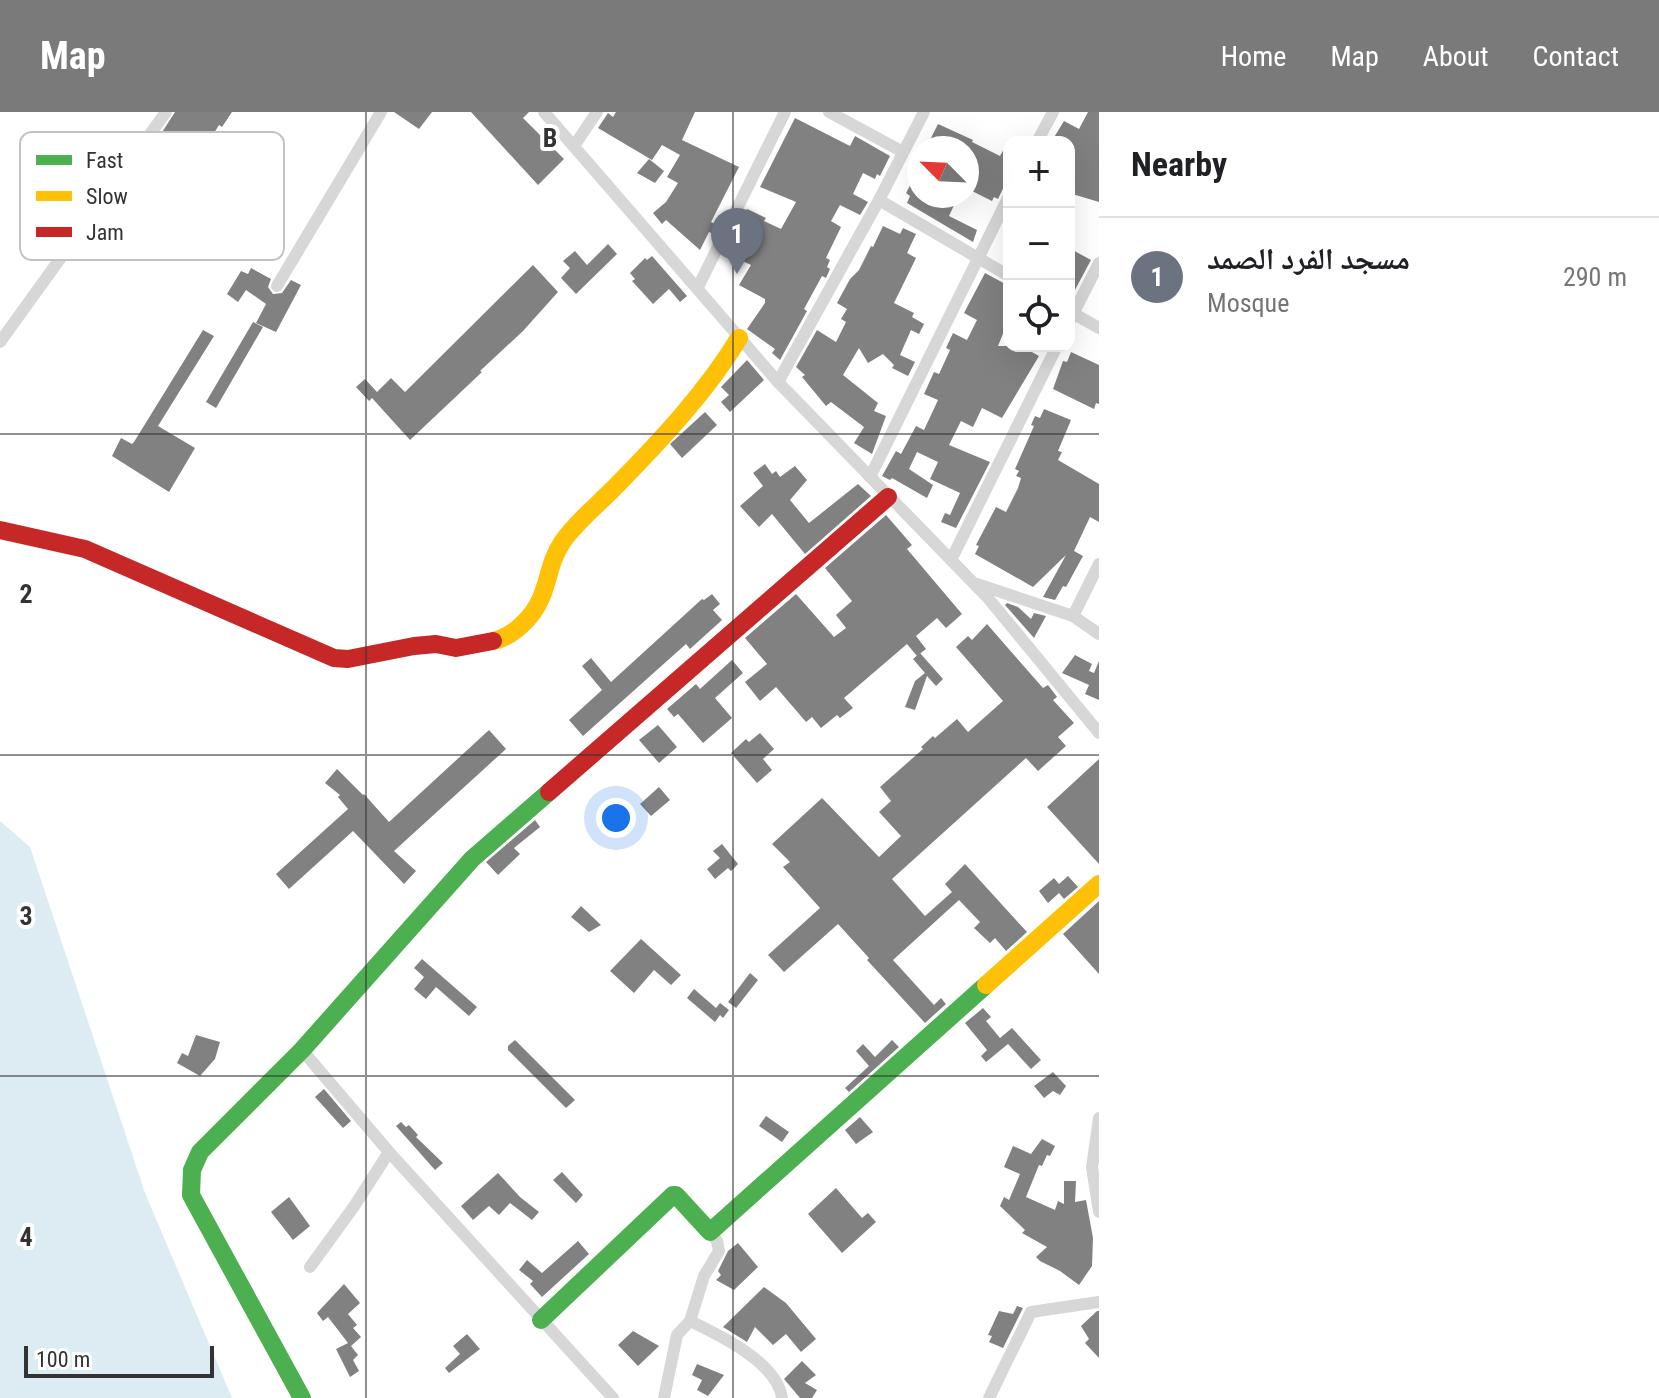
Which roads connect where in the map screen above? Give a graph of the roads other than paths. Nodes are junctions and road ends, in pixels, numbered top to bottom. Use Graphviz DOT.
graph roads {
  1 [pos="166,112"];
  2 [pos="381,112"];
  3 [pos="544,112"];
  4 [pos="597,112"];
  5 [pos="785,112"];
  6 [pos="829,112"];
  7 [pos="924,112"];
  8 [pos="1049,113"];
  9 [pos="152,132"];
  10 [pos="1039,136"];
  11 [pos="574,146"];
  12 [pos="903,152"];
  13 [pos="879,200"];
  14 [pos="1003,208"];
  15 [pos="977,258"];
  16 [pos="59,260"];
  17 [pos="1099,263"];
  18 [pos="1003,273"];
  19 [pos="277,286"];
  20 [pos="698,287"];
  21 [pos="1075,307"];
  22 [pos="1075,318"];
  23 [pos="1099,328"];
  24 [pos="739,338"];
  25 [pos="0,342"];
  26 [pos="1054,352"];
  27 [pos="778,382"];
  28 [pos="870,477"];
  29 [pos="888,497"];
  30 [pos="0,530"];
  31 [pos="951,560"];
  32 [pos="1099,564"];
  33 [pos="973,582"];
  34 [pos="1073,616"];
  35 [pos="1099,634"];
  36 [pos="1099,733"];
  37 [pos="1099,884"];
  38 [pos="302,1050"];
  39 [pos="1099,1118"];
  40 [pos="389,1152"];
  41 [pos="1099,1212"];
  42 [pos="710,1232"];
  43 [pos="310,1267"];
  44 [pos="1099,1302"];
  45 [pos="541,1320"];
  46 [pos="690,1321"];
  47 [pos="302,1398"];
  48 [pos="613,1398"];
  49 [pos="664,1398"];
  50 [pos="782,1398"];
  51 [pos="989,1398"];
  1 -- 9 [label="street"];
  2 -- 19 [label="street"];
  3 -- 11 [label="street"];
  4 -- 11 [label="street"];
  5 -- 20 [label="street"];
  6 -- 12 [label="street"];
  7 -- 12 [label="street"];
  8 -- 10 [label="street"];
  11 -- 20 [label="street"];
  12 -- 13 [label="street"];
  13 -- 15 [label="street"];
  13 -- 27 [label="street"];
  14 -- 15 [label="street"];
  15 -- 18 [label="street"];
  15 -- 28 [label="street"];
  16 -- 25 [label="street"];
  17 -- 21 [label="street"];
  20 -- 24 [label="street"];
  22 -- 23 [label="street"];
  24 -- 27 [label="street"];
  24 -- 30 [label="street"];
  26 -- 31 [label="street"];
  27 -- 28 [label="street"];
  28 -- 29 [label="street"];
  29 -- 31 [label="street"];
  29 -- 38 [label="street"];
  31 -- 33 [label="street"];
  32 -- 34 [label="street"];
  33 -- 34 [label="street"];
  33 -- 36 [label="street"];
  34 -- 35 [label="street"];
  37 -- 42 [label="street"];
  38 -- 40 [label="street"];
  38 -- 47 [label="street"];
  39 -- 41 [label="street"];
  40 -- 43 [label="street"];
  40 -- 45 [label="street"];
  42 -- 45 [label="street"];
  42 -- 46 [label="street"];
  44 -- 51 [label="street"];
  45 -- 48 [label="street"];
  46 -- 49 [label="street"];
  46 -- 50 [label="street"];
}
